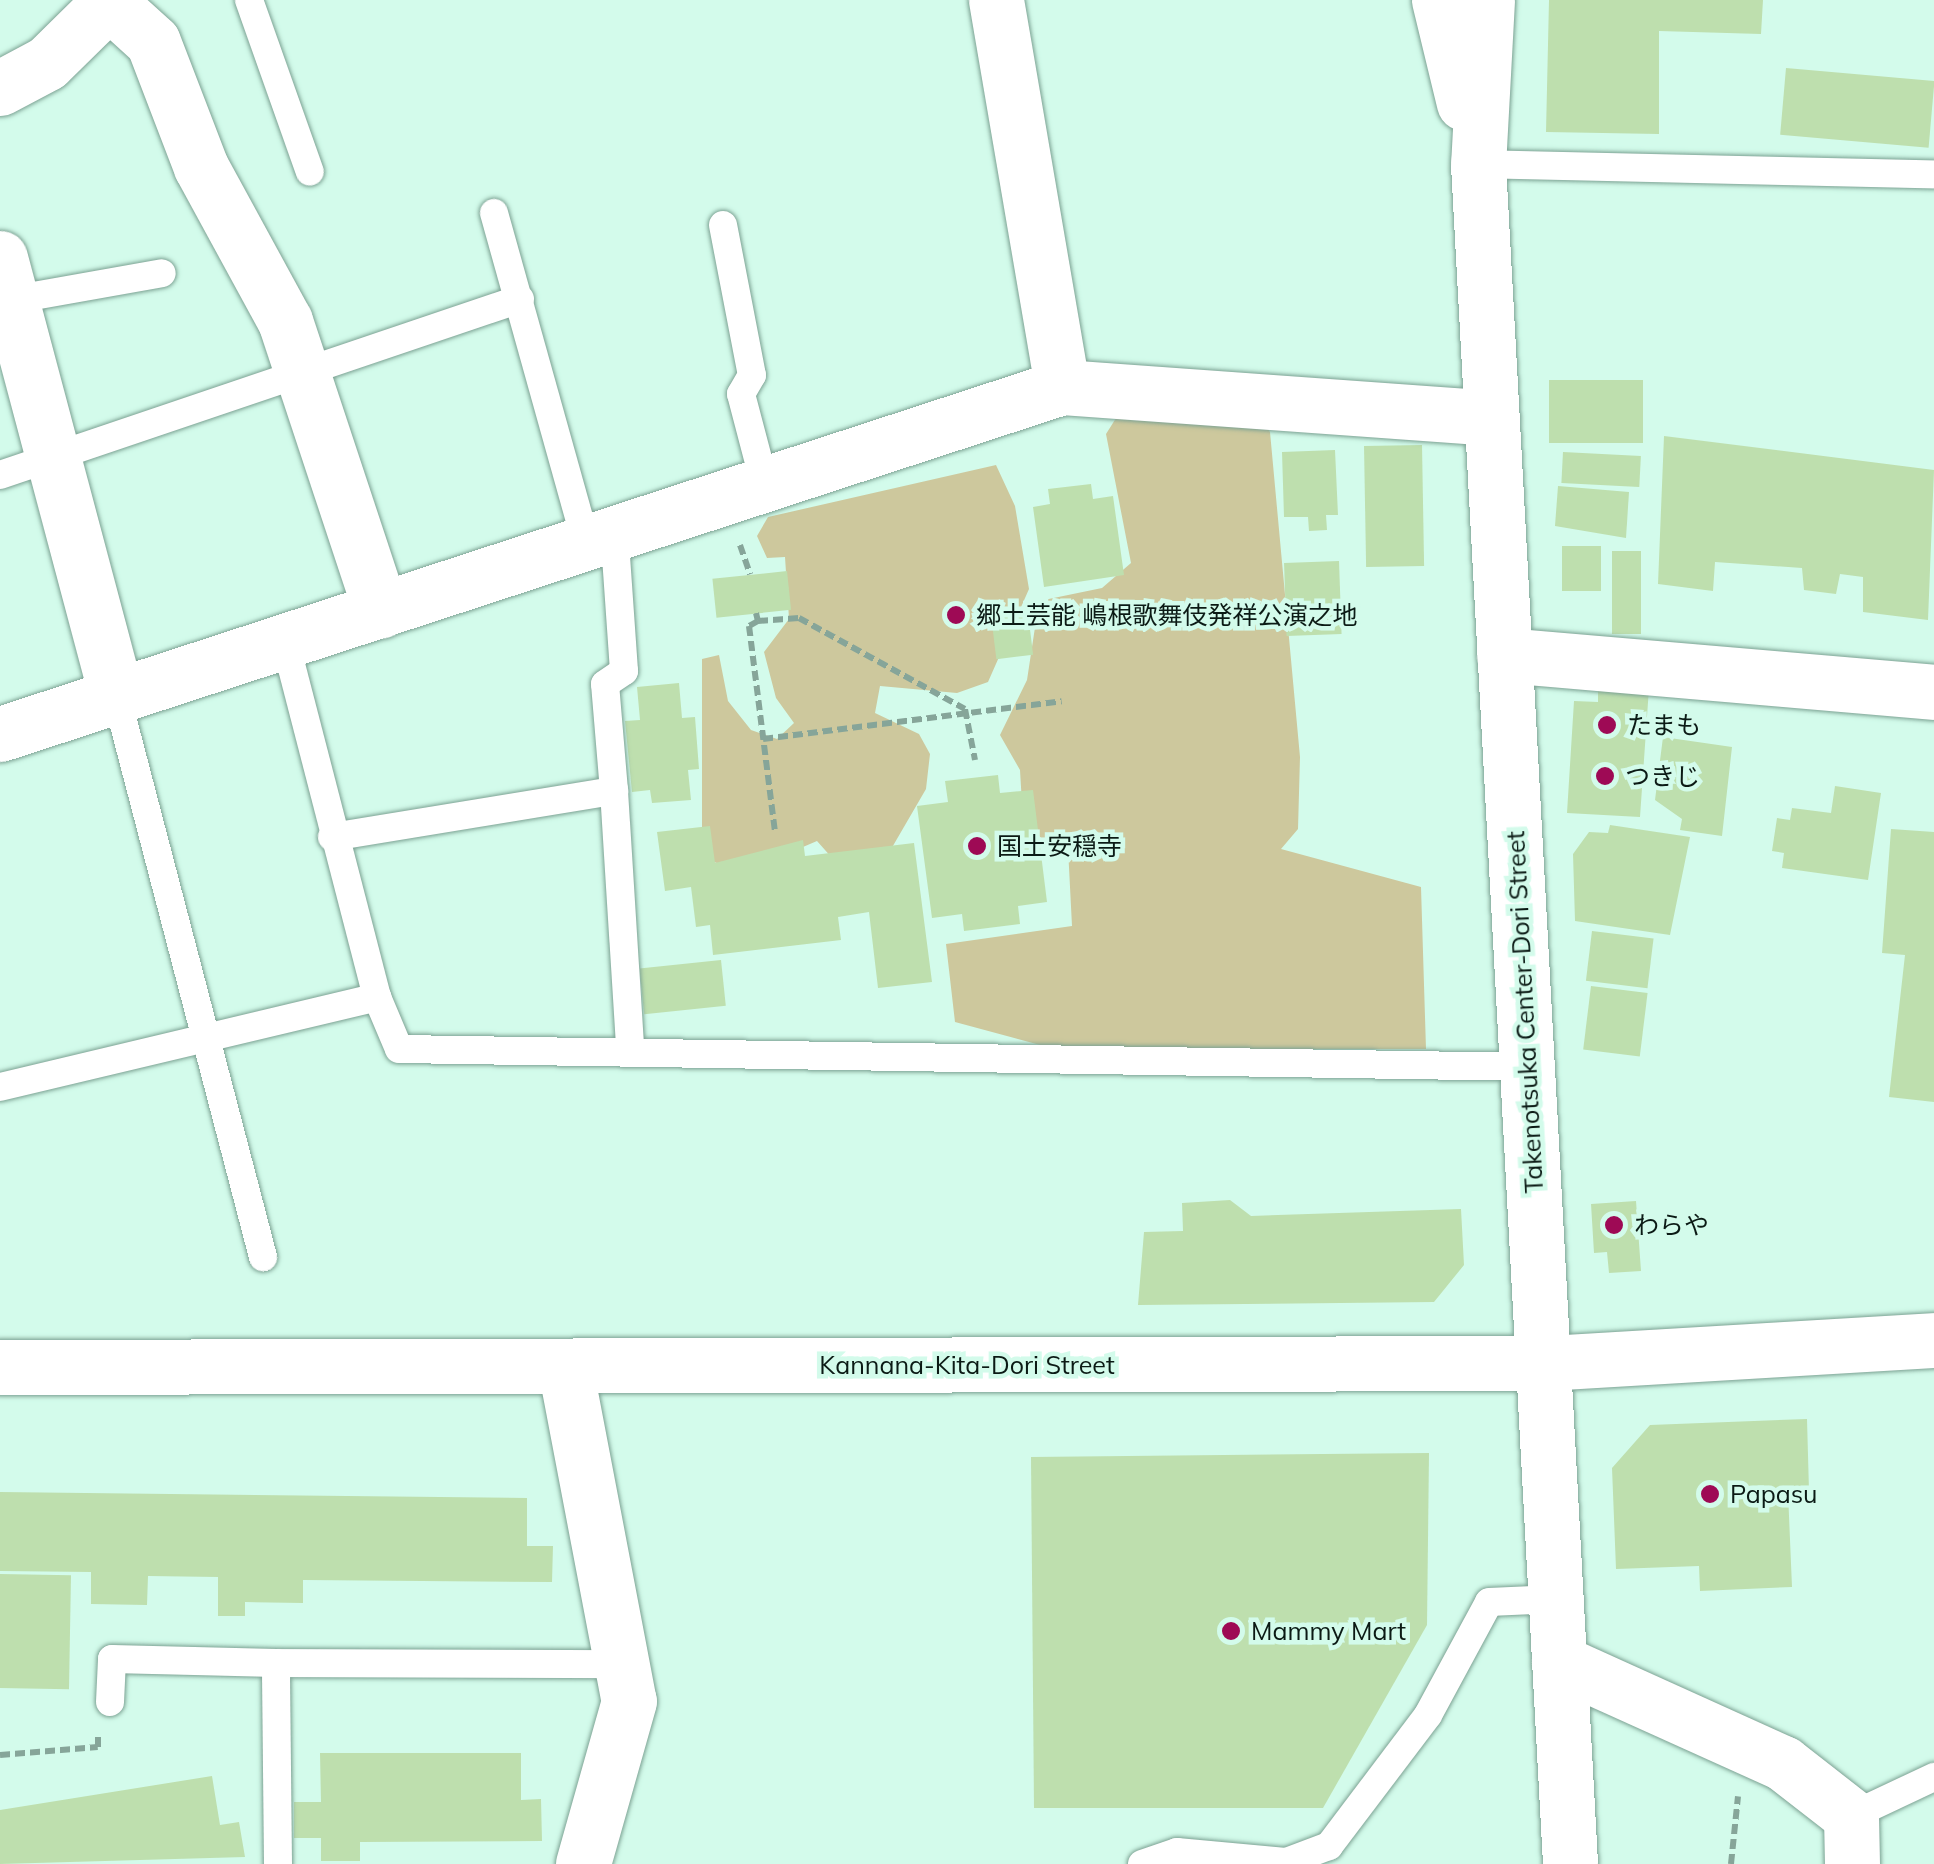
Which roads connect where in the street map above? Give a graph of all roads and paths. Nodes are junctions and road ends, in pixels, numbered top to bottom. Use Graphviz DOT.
graph roads {
  1 [pos="249,0"];
  2 [pos="996,0"];
  3 [pos="1438,0"];
  4 [pos="1487,0"];
  5 [pos="110,1"];
  6 [pos="0,88"];
  7 [pos="1478,162"];
  8 [pos="310,172"];
  9 [pos="1934,174"];
  10 [pos="494,213"];
  11 [pos="723,225"];
  12 [pos="162,273"];
  13 [pos="5,279"];
  14 [pos="520,298"];
  15 [pos="306,374"];
  16 [pos="16,384"];
  17 [pos="1062,387"];
  18 [pos="1491,418"];
  19 [pos="52,458"];
  20 [pos="0,475"];
  21 [pos="763,478"];
  22 [pos="600,534"];
  23 [pos="381,610"];
  24 [pos="286,645"];
  25 [pos="1504,655"];
  26 [pos="1934,692"];
  27 [pos="117,698"];
  28 [pos="1062,701"];
  29 [pos="965,709"];
  30 [pos="0,734"];
  31 [pos="763,739"];
  32 [pos="975,760"];
  33 [pos="614,791"];
  34 [pos="775,834"];
  35 [pos="332,837"];
  36 [pos="377,997"];
  37 [pos="204,1041"];
  38 [pos="630,1047"];
  39 [pos="1528,1067"];
  40 [pos="0,1086"];
  41 [pos="264,1257"];
  42 [pos="1934,1340"];
  43 [pos="1547,1363"];
  44 [pos="0,1367"];
  45 [pos="565,1367"];
  46 [pos="1556,1600"];
  47 [pos="1560,1662"];
  48 [pos="276,1663"];
  49 [pos="625,1664"];
  50 [pos="110,1702"];
  51 [pos="1744,1746"];
  52 [pos="0,1755"];
  53 [pos="1934,1777"];
  54 [pos="1851,1840"];
  55 [pos="278,1864"];
  56 [pos="583,1864"];
  57 [pos="1142,1864"];
  58 [pos="1570,1864"];
  59 [pos="1731,1864"];
  1 -- 8 [label="lane"];
  2 -- 17 [label="street"];
  3 -- 7 [label="street, Takenotsuka Center-Dori Street"];
  4 -- 7 [label="street, Takenotsuka Center-Dori Street"];
  5 -- 6 [label="street"];
  5 -- 15 [label="street"];
  7 -- 9 [label="lane"];
  7 -- 18 [label="street, Takenotsuka Center-Dori Street"];
  10 -- 14 [label="lane"];
  11 -- 21 [label="lane"];
  12 -- 13 [label="lane"];
  13 -- 16 [label="street"];
  14 -- 15 [label="lane"];
  14 -- 22 [label="lane"];
  15 -- 19 [label="lane"];
  15 -- 23 [label="street"];
  16 -- 19 [label="street"];
  17 -- 18 [label="street"];
  17 -- 21 [label="street"];
  18 -- 25 [label="street, Takenotsuka Center-Dori Street"];
  19 -- 20 [label="lane"];
  19 -- 27 [label="street"];
  21 -- 22 [label="street"];
  22 -- 23 [label="street"];
  22 -- 33 [label="lane"];
  23 -- 24 [label="street"];
  24 -- 27 [label="street"];
  24 -- 35 [label="lane"];
  25 -- 26 [label="street"];
  25 -- 39 [label="street, Takenotsuka Center-Dori Street"];
  27 -- 30 [label="street"];
  27 -- 37 [label="lane"];
  28 -- 29 [label="path"];
  29 -- 31 [label="path"];
  29 -- 31 [label="path"];
  29 -- 32 [label="path"];
  31 -- 34 [label="path"];
  33 -- 35 [label="lane"];
  33 -- 38 [label="lane"];
  35 -- 36 [label="lane"];
  36 -- 37 [label="lane"];
  36 -- 38 [label="lane"];
  37 -- 40 [label="lane"];
  37 -- 41 [label="lane"];
  38 -- 39 [label="lane"];
  39 -- 43 [label="street, Takenotsuka Center-Dori Street"];
  42 -- 43 [label="street, Kannana-Kita-Dori Street"];
  43 -- 45 [label="street, Kannana-Kita-Dori Street"];
  43 -- 46 [label="street, Takenotsuka Center-Dori Street"];
  44 -- 45 [label="street, Kannana-Kita-Dori Street"];
  45 -- 49 [label="street"];
  46 -- 47 [label="street, Takenotsuka Center-Dori Street"];
  46 -- 57 [label="lane"];
  47 -- 51 [label="street"];
  47 -- 58 [label="street, Takenotsuka Center-Dori Street"];
  48 -- 49 [label="lane"];
  48 -- 50 [label="lane"];
  48 -- 55 [label="lane"];
  49 -- 56 [label="street"];
  50 -- 52 [label="path"];
  51 -- 54 [label="street"];
  51 -- 59 [label="path"];
  53 -- 54 [label="lane"];
}
